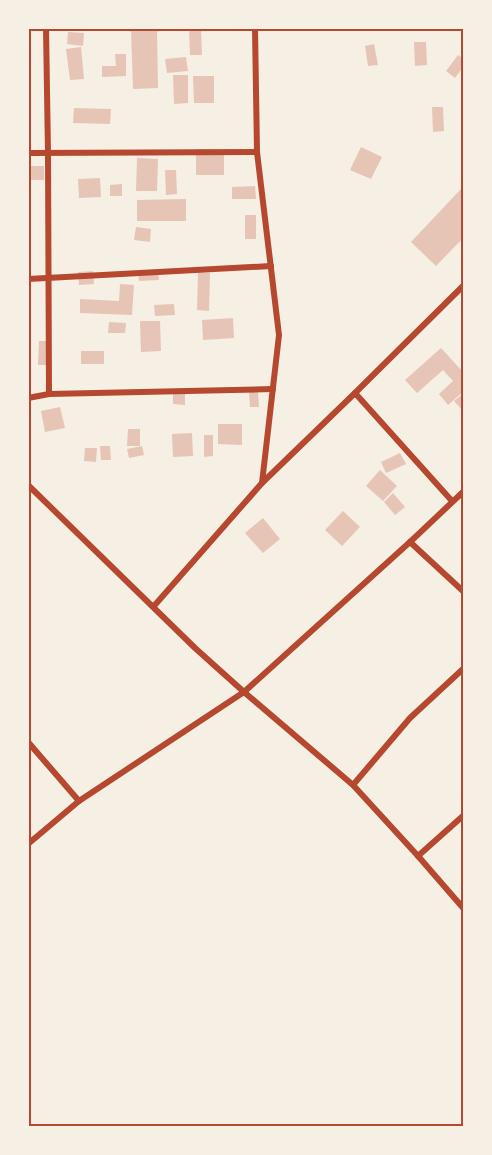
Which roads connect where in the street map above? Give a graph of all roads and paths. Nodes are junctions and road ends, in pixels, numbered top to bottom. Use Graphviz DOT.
graph roads {
  1 [pos="46,28"];
  2 [pos="255,28"];
  3 [pos="257,152"];
  4 [pos="28,153"];
  5 [pos="48,153"];
  6 [pos="271,266"];
  7 [pos="28,279"];
  8 [pos="49,279"];
  9 [pos="464,285"];
  10 [pos="273,389"];
  11 [pos="355,393"];
  12 [pos="49,394"];
  13 [pos="28,398"];
  14 [pos="262,483"];
  15 [pos="28,485"];
  16 [pos="464,491"];
  17 [pos="452,501"];
  18 [pos="410,542"];
  19 [pos="464,592"];
  20 [pos="154,606"];
  21 [pos="464,668"];
  22 [pos="244,692"];
  23 [pos="28,742"];
  24 [pos="353,785"];
  25 [pos="79,801"];
  26 [pos="464,815"];
  27 [pos="28,844"];
  28 [pos="418,855"];
  29 [pos="464,909"];
  1 -- 5 [label="street"];
  2 -- 3 [label="street"];
  3 -- 5 [label="street"];
  3 -- 6 [label="street"];
  4 -- 5 [label="street"];
  5 -- 8 [label="street"];
  6 -- 8 [label="street"];
  6 -- 10 [label="street"];
  7 -- 8 [label="street"];
  8 -- 12 [label="street"];
  9 -- 11 [label="street"];
  10 -- 12 [label="street"];
  10 -- 14 [label="street"];
  11 -- 14 [label="street"];
  11 -- 17 [label="street"];
  12 -- 13 [label="street"];
  14 -- 20 [label="street"];
  15 -- 20 [label="street"];
  16 -- 17 [label="street"];
  17 -- 18 [label="street"];
  18 -- 19 [label="street"];
  18 -- 22 [label="street"];
  20 -- 22 [label="street"];
  21 -- 24 [label="street"];
  22 -- 24 [label="street"];
  22 -- 25 [label="street"];
  23 -- 25 [label="street"];
  24 -- 28 [label="street"];
  25 -- 27 [label="street"];
  26 -- 28 [label="street"];
  28 -- 29 [label="street"];
}
